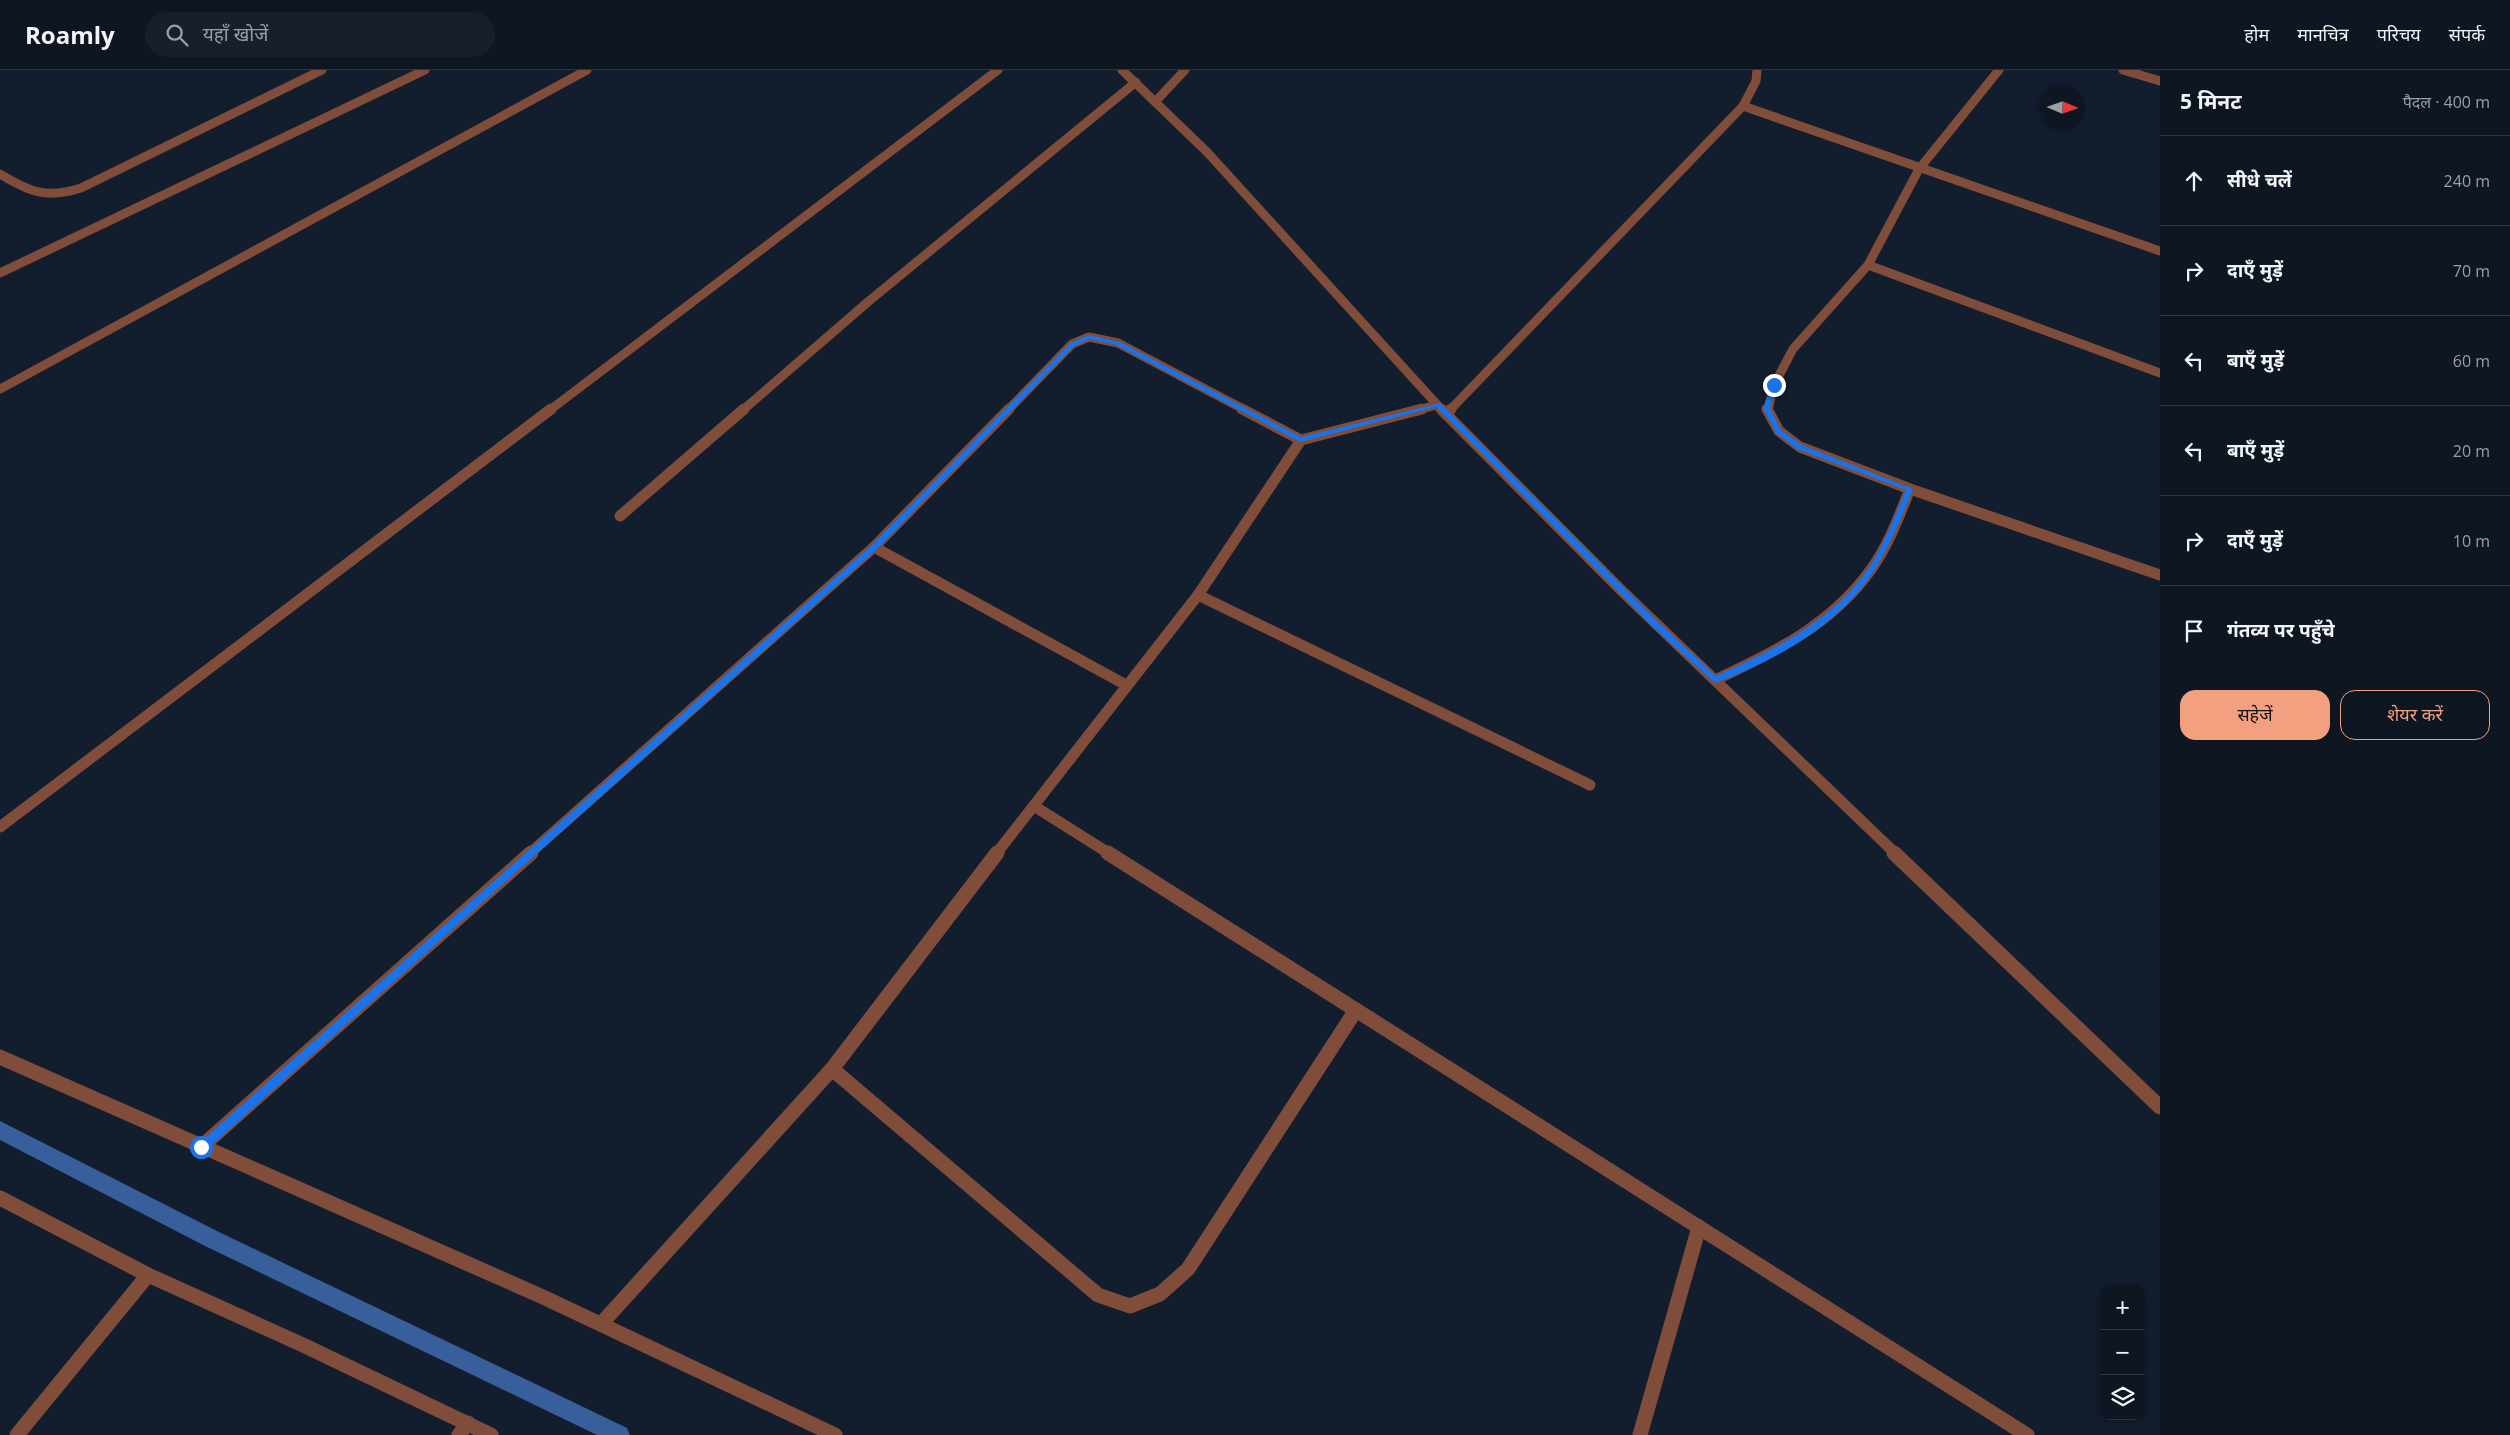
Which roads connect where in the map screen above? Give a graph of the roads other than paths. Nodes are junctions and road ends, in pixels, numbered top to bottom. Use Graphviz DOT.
graph roads {
  1 [pos="322,70"];
  2 [pos="425,70"];
  3 [pos="587,70"];
  4 [pos="998,70"];
  5 [pos="1122,70"];
  6 [pos="1185,70"];
  7 [pos="1757,70"];
  8 [pos="2000,70"];
  9 [pos="2123,70"];
  10 [pos="2160,80"];
  11 [pos="1136,82"];
  12 [pos="1156,101"];
  13 [pos="1743,106"];
  14 [pos="1919,169"];
  15 [pos="0,174"];
  16 [pos="2160,251"];
  17 [pos="1868,265"];
  18 [pos="0,273"];
  19 [pos="2160,373"];
  20 [pos="0,389"];
  21 [pos="1442,409"];
  22 [pos="1300,440"];
  23 [pos="1910,489"];
  24 [pos="620,516"];
  25 [pos="874,547"];
  26 [pos="2160,575"];
  27 [pos="1198,595"];
  28 [pos="1715,680"];
  29 [pos="1126,685"];
  30 [pos="1590,785"];
  31 [pos="1034,806"];
  32 [pos="0,827"];
  33 [pos="1356,1010"];
  34 [pos="0,1057"];
  35 [pos="832,1070"];
  36 [pos="2160,1108"];
  37 [pos="201,1147"];
  38 [pos="0,1198"];
  39 [pos="1699,1227"];
  40 [pos="148,1275"];
  41 [pos="601,1324"];
  42 [pos="464,1429"];
  43 [pos="17,1435"];
  44 [pos="491,1435"];
  45 [pos="835,1435"];
  46 [pos="1640,1435"];
  47 [pos="2027,1435"];
  1 -- 15 [label="street"];
  2 -- 18 [label="street"];
  3 -- 20 [label="street"];
  4 -- 32 [label="street"];
  5 -- 11 [label="street"];
  6 -- 12 [label="street"];
  7 -- 13 [label="street"];
  8 -- 14 [label="street"];
  9 -- 10 [label="street"];
  11 -- 12 [label="street"];
  11 -- 24 [label="street"];
  12 -- 21 [label="street"];
  13 -- 14 [label="street"];
  13 -- 21 [label="street"];
  14 -- 16 [label="street"];
  14 -- 17 [label="street"];
  17 -- 19 [label="street"];
  17 -- 23 [label="street"];
  21 -- 22 [label="street"];
  21 -- 28 [label="street"];
  22 -- 25 [label="street"];
  22 -- 27 [label="street"];
  23 -- 26 [label="street"];
  23 -- 28 [label="street"];
  25 -- 29 [label="street"];
  25 -- 37 [label="street"];
  27 -- 29 [label="street"];
  27 -- 30 [label="street"];
  28 -- 36 [label="street"];
  29 -- 31 [label="street"];
  31 -- 33 [label="street"];
  31 -- 35 [label="street"];
  33 -- 35 [label="street"];
  33 -- 39 [label="street"];
  34 -- 37 [label="street"];
  35 -- 41 [label="street"];
  37 -- 41 [label="street"];
  38 -- 40 [label="street"];
  39 -- 46 [label="street"];
  39 -- 47 [label="street"];
  40 -- 42 [label="street"];
  40 -- 43 [label="street"];
  41 -- 45 [label="street"];
  42 -- 44 [label="street"];
}
